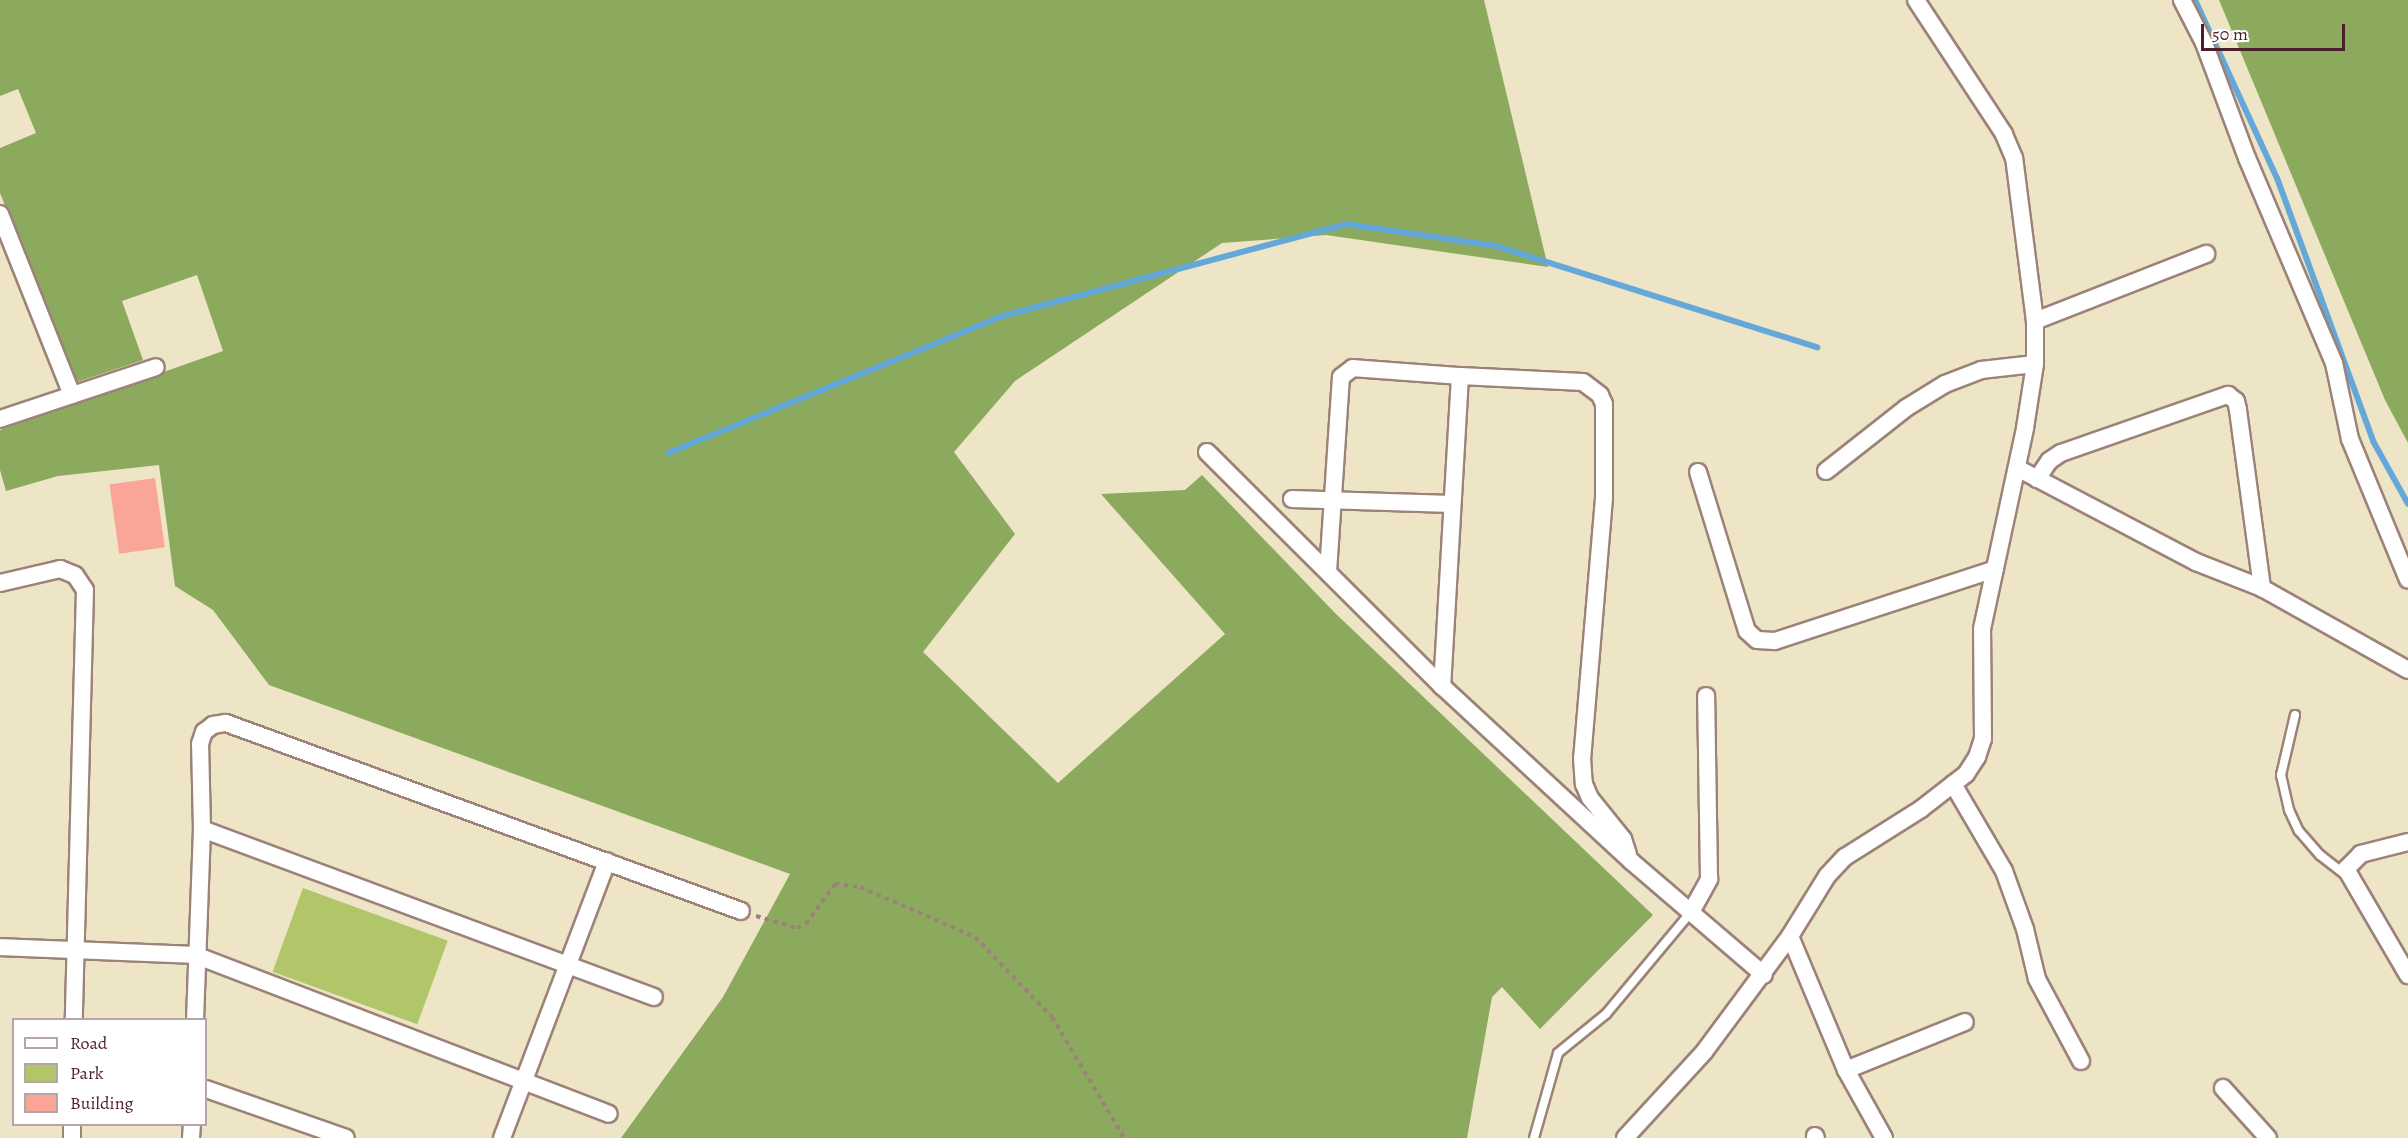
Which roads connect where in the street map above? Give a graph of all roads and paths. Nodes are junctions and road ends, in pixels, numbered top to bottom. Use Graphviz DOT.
graph roads {
  1 [pos="1916,0"];
  2 [pos="2182,0"];
  3 [pos="0,214"];
  4 [pos="2206,254"];
  5 [pos="2035,321"];
  6 [pos="2035,364"];
  7 [pos="156,367"];
  8 [pos="1460,376"];
  9 [pos="72,394"];
  10 [pos="0,419"];
  11 [pos="1208,452"];
  12 [pos="2017,468"];
  13 [pos="1826,471"];
  14 [pos="1698,472"];
  15 [pos="2037,479"];
  16 [pos="1292,499"];
  17 [pos="1332,499"];
  18 [pos="1452,504"];
  19 [pos="1995,569"];
  20 [pos="1328,572"];
  21 [pos="2408,580"];
  22 [pos="0,583"];
  23 [pos="2262,588"];
  24 [pos="2408,670"];
  25 [pos="1442,686"];
  26 [pos="1706,696"];
  27 [pos="2295,715"];
  28 [pos="1953,784"];
  29 [pos="202,829"];
  30 [pos="2408,842"];
  31 [pos="607,861"];
  32 [pos="1631,861"];
  33 [pos="2349,878"];
  34 [pos="741,911"];
  35 [pos="1691,912"];
  36 [pos="1790,936"];
  37 [pos="0,947"];
  38 [pos="76,948"];
  39 [pos="195,955"];
  40 [pos="565,967"];
  41 [pos="1764,975"];
  42 [pos="2408,975"];
  43 [pos="654,997"];
  44 [pos="74,1018"];
  45 [pos="195,1018"];
  46 [pos="1965,1022"];
  47 [pos="2081,1061"];
  48 [pos="1846,1070"];
  49 [pos="522,1078"];
  50 [pos="2223,1088"];
  51 [pos="207,1089"];
  52 [pos="609,1114"];
  53 [pos="346,1138"];
  54 [pos="502,1138"];
  55 [pos="1124,1138"];
  56 [pos="1534,1138"];
  57 [pos="1625,1138"];
  58 [pos="1884,1138"];
  59 [pos="2268,1138"];
  1 -- 5 [label="street"];
  2 -- 21 [label="street"];
  3 -- 9 [label="street"];
  4 -- 5 [label="street"];
  5 -- 6 [label="street"];
  6 -- 12 [label="street"];
  6 -- 13 [label="street"];
  7 -- 9 [label="street"];
  8 -- 17 [label="street"];
  8 -- 18 [label="street"];
  8 -- 32 [label="street"];
  9 -- 10 [label="street"];
  11 -- 20 [label="street"];
  12 -- 15 [label="street"];
  12 -- 19 [label="street"];
  14 -- 19 [label="street"];
  15 -- 23 [label="street"];
  15 -- 23 [label="street"];
  16 -- 17 [label="street"];
  17 -- 18 [label="street"];
  17 -- 20 [label="street"];
  18 -- 25 [label="street"];
  19 -- 28 [label="street"];
  20 -- 25 [label="street"];
  22 -- 38 [label="street"];
  23 -- 24 [label="street"];
  25 -- 32 [label="street"];
  26 -- 35 [label="street"];
  27 -- 33 [label="lane"];
  28 -- 36 [label="street"];
  28 -- 47 [label="street"];
  29 -- 31 [label="street"];
  29 -- 39 [label="street"];
  29 -- 40 [label="street"];
  30 -- 33 [label="street"];
  31 -- 34 [label="street"];
  31 -- 40 [label="street"];
  32 -- 35 [label="street"];
  33 -- 42 [label="street"];
  34 -- 55 [label="path"];
  35 -- 41 [label="street"];
  35 -- 56 [label="lane"];
  36 -- 41 [label="street"];
  36 -- 48 [label="street"];
  37 -- 38 [label="street"];
  38 -- 39 [label="street"];
  38 -- 44 [label="street"];
  39 -- 45 [label="street"];
  39 -- 49 [label="street"];
  40 -- 43 [label="street"];
  40 -- 49 [label="street"];
  41 -- 57 [label="street"];
  46 -- 48 [label="street"];
  48 -- 58 [label="street"];
  49 -- 52 [label="street"];
  49 -- 54 [label="street"];
  50 -- 59 [label="street"];
  51 -- 53 [label="street"];
}
